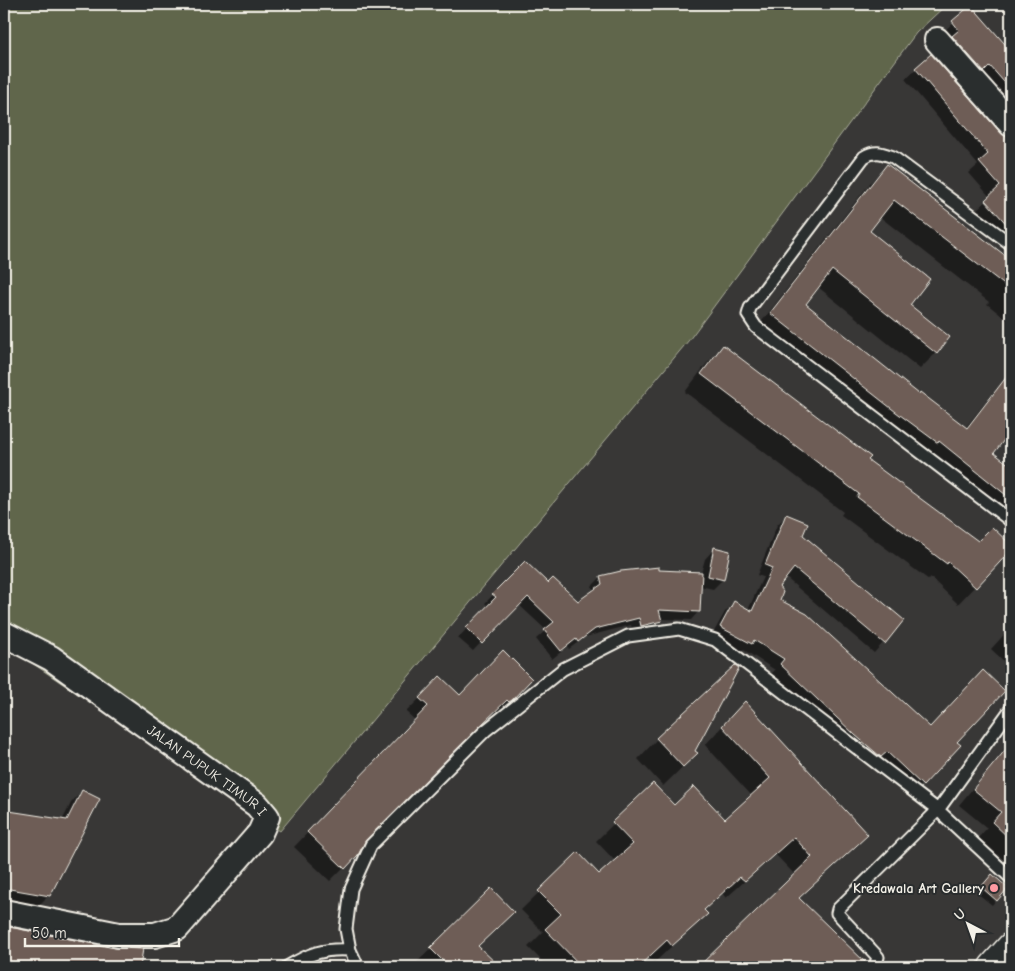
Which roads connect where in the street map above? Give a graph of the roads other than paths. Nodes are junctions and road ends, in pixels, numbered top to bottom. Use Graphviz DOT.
graph roads {
  1 [pos="937,40"];
  2 [pos="1011,124"];
  3 [pos="1011,244"];
  4 [pos="1011,521"];
  5 [pos="4,634"];
  6 [pos="1011,709"];
  7 [pos="938,810"];
  8 [pos="1011,878"];
  9 [pos="4,912"];
  10 [pos="1011,947"];
  11 [pos="350,950"];
  12 [pos="287,967"];
  13 [pos="358,967"];
  14 [pos="875,967"];
  15 [pos="993,967"];
  1 -- 2 [label="street"];
  3 -- 4 [label="lane"];
  5 -- 9 [label="street, JALAN PUPUK TIMUR I"];
  6 -- 7 [label="lane"];
  7 -- 8 [label="lane"];
  7 -- 11 [label="lane"];
  7 -- 14 [label="lane"];
  10 -- 15 [label="highway"];
  11 -- 12 [label="lane"];
  11 -- 13 [label="lane"];
}
